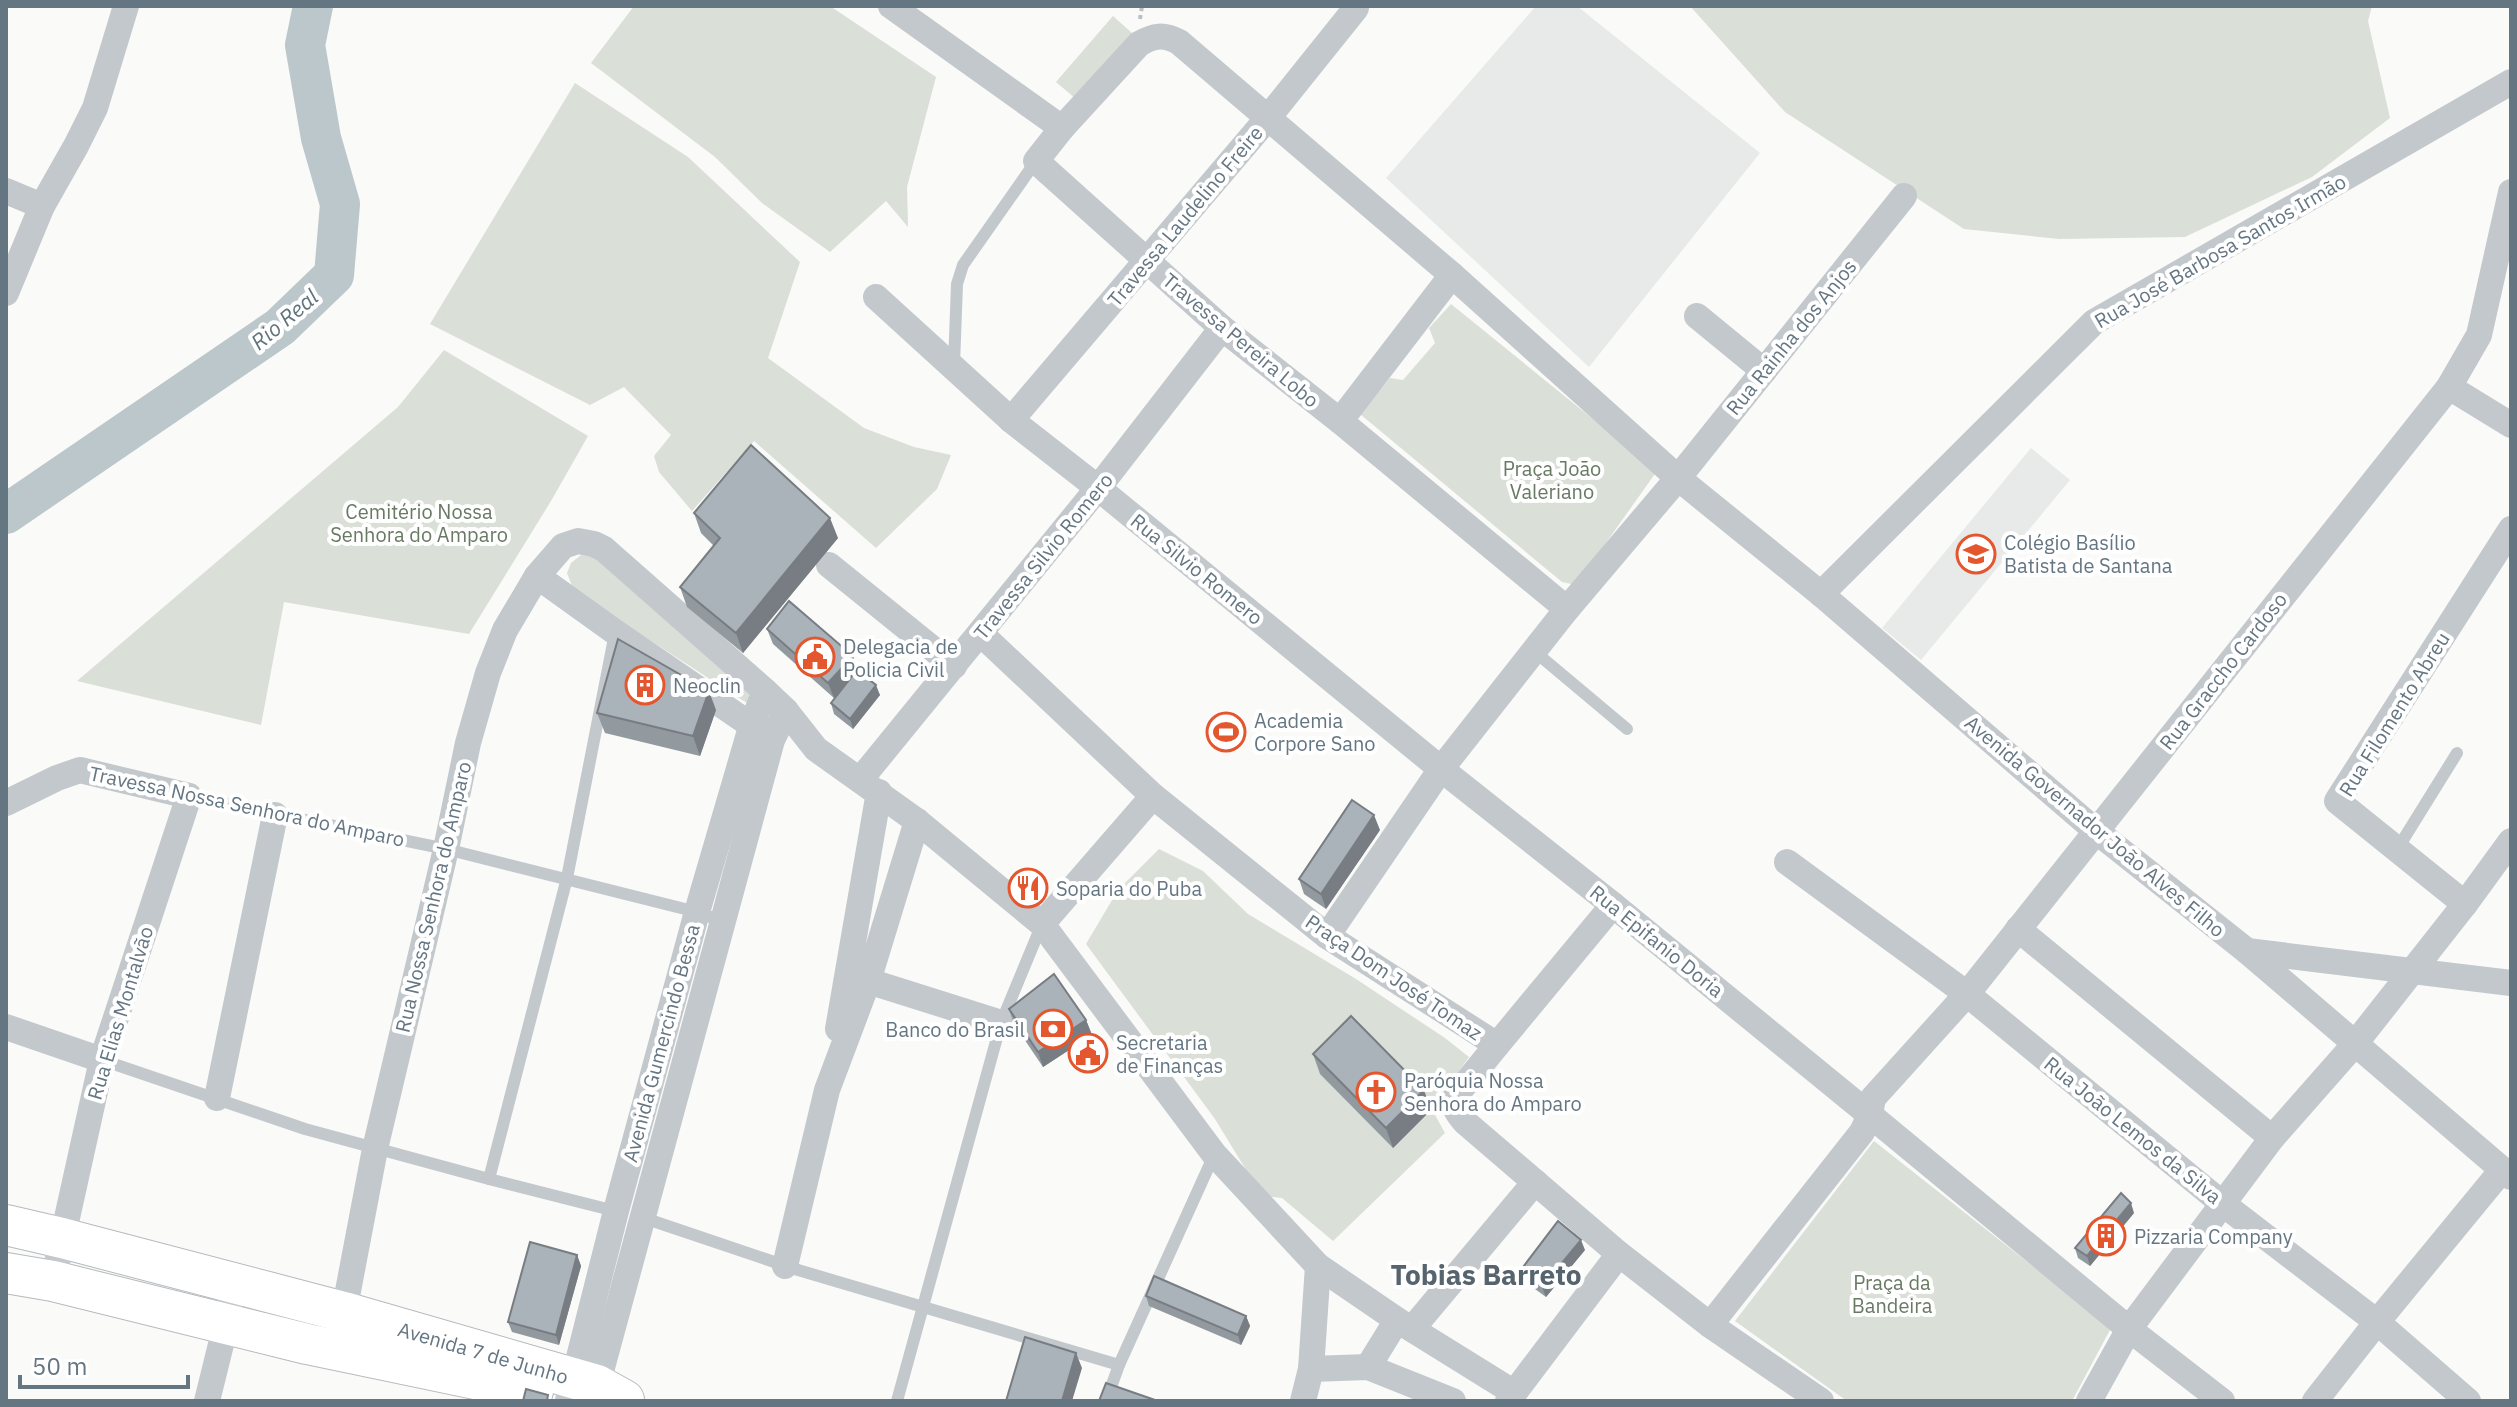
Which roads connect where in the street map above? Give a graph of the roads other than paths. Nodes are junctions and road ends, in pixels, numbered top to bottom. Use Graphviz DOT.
graph roads {
  1 [pos="126,6"];
  2 [pos="891,6"];
  3 [pos="1354,7"];
  4 [pos="2511,82"];
  5 [pos="1267,119"];
  6 [pos="1062,128"];
  7 [pos="1036,161"];
  8 [pos="6,191"];
  9 [pos="2511,192"];
  10 [pos="1904,196"];
  11 [pos="42,206"];
  12 [pos="1147,261"];
  13 [pos="1452,275"];
  14 [pos="6,293"];
  15 [pos="876,297"];
  16 [pos="1697,316"];
  17 [pos="1222,328"];
  18 [pos="954,368"];
  19 [pos="1764,371"];
  20 [pos="2449,387"];
  21 [pos="1011,420"];
  22 [pos="1340,421"];
  23 [pos="2511,425"];
  24 [pos="1678,478"];
  25 [pos="1098,488"];
  26 [pos="2511,529"];
  27 [pos="829,565"];
  28 [pos="537,576"];
  29 [pos="1821,594"];
  30 [pos="1567,609"];
  31 [pos="615,632"];
  32 [pos="981,634"];
  33 [pos="1534,651"];
  34 [pos="954,666"];
  35 [pos="765,691"];
  36 [pos="786,711"];
  37 [pos="1627,729"];
  38 [pos="762,732"];
  39 [pos="816,749"];
  40 [pos="2457,753"];
  41 [pos="1441,769"];
  42 [pos="870,786"];
  43 [pos="189,796"];
  44 [pos="1153,796"];
  45 [pos="6,803"];
  46 [pos="275,815"];
  47 [pos="917,821"];
  48 [pos="2096,831"];
  49 [pos="2511,841"];
  50 [pos="2398,848"];
  51 [pos="446,849"];
  52 [pos="1787,862"];
  53 [pos="567,878"];
  54 [pos="2465,904"];
  55 [pos="1613,905"];
  56 [pos="697,912"];
  57 [pos="724,922"];
  58 [pos="1042,924"];
  59 [pos="2018,929"];
  60 [pos="1327,936"];
  61 [pos="2247,951"];
  62 [pos="2412,970"];
  63 [pos="868,981"];
  64 [pos="2511,983"];
  65 [pos="1967,994"];
  66 [pos="1001,1023"];
  67 [pos="6,1027"];
  68 [pos="1497,1045"];
  69 [pos="2354,1045"];
  70 [pos="102,1060"];
  71 [pos="827,1090"];
  72 [pos="217,1098"];
  73 [pos="1870,1115"];
  74 [pos="2272,1138"];
  75 [pos="375,1149"];
  76 [pos="1214,1154"];
  77 [pos="2507,1174"];
  78 [pos="489,1179"];
  79 [pos="1535,1182"];
  80 [pos="2223,1204"];
  81 [pos="616,1211"];
  82 [pos="643,1217"];
  83 [pos="6,1225"];
  84 [pos="62,1238"];
  85 [pos="1619,1254"];
  86 [pos="785,1266"];
  87 [pos="1318,1266"];
  88 [pos="6,1273"];
  89 [pos="53,1281"];
  90 [pos="233,1283"];
  91 [pos="922,1307"];
  92 [pos="344,1312"];
  93 [pos="2377,1322"];
  94 [pos="226,1324"];
  95 [pos="1404,1324"];
  96 [pos="1710,1325"];
  97 [pos="2129,1329"];
  98 [pos="1119,1365"];
  99 [pos="1368,1367"];
  100 [pos="1311,1369"];
  101 [pos="593,1395"];
  102 [pos="1510,1396"];
  103 [pos="207,1401"];
  104 [pos="897,1401"];
  105 [pos="1106,1401"];
  106 [pos="1303,1401"];
  107 [pos="1453,1401"];
  108 [pos="1821,1401"];
  109 [pos="2089,1401"];
  110 [pos="2222,1401"];
  111 [pos="2315,1401"];
  112 [pos="2468,1401"];
  1 -- 11 [label="street"];
  2 -- 6 [label="street"];
  3 -- 5 [label="street, Travessa Laudelino Freire"];
  4 -- 29 [label="street, Rua José Barbosa Santos Irmão"];
  5 -- 6 [label="street"];
  5 -- 12 [label="street, Travessa Laudelino Freire"];
  5 -- 13 [label="street"];
  6 -- 7 [label="street"];
  7 -- 12 [label="street, Travessa Pereira Lobo"];
  7 -- 18 [label="lane"];
  8 -- 11 [label="street"];
  9 -- 20 [label="street, Rua Graccho Cardoso"];
  10 -- 19 [label="street, Rua Rainha dos Anjos"];
  11 -- 14 [label="street"];
  12 -- 17 [label="street, Travessa Pereira Lobo"];
  12 -- 21 [label="street, Travessa Laudelino Freire"];
  13 -- 22 [label="street"];
  13 -- 24 [label="street"];
  15 -- 18 [label="street, Rua Silvio Romero"];
  16 -- 19 [label="street"];
  17 -- 22 [label="street, Travessa Pereira Lobo"];
  17 -- 25 [label="street, Travessa Silvio Romero"];
  18 -- 21 [label="street, Rua Silvio Romero"];
  19 -- 24 [label="street, Rua Rainha dos Anjos"];
  20 -- 23 [label="street"];
  20 -- 48 [label="street, Rua Graccho Cardoso"];
  21 -- 25 [label="street, Rua Silvio Romero"];
  22 -- 30 [label="street"];
  24 -- 29 [label="street, Avenida Governador João Alves Filho"];
  24 -- 30 [label="street"];
  25 -- 32 [label="street, Travessa Silvio Romero"];
  25 -- 41 [label="street, Rua Silvio Romero"];
  26 -- 50 [label="street, Rua Filomento Abreu"];
  27 -- 34 [label="street"];
  28 -- 31 [label="street"];
  28 -- 35 [label="street, Rua Nossa Senhora do Amparo"];
  28 -- 51 [label="street, Rua Nossa Senhora do Amparo"];
  29 -- 48 [label="street, Avenida Governador João Alves Filho"];
  30 -- 33 [label="street"];
  31 -- 38 [label="street"];
  31 -- 53 [label="lane"];
  32 -- 34 [label="street, Travessa Silvio Romero"];
  32 -- 44 [label="street, Praça Dom José Tomaz"];
  33 -- 37 [label="lane"];
  33 -- 41 [label="street"];
  34 -- 42 [label="street, Travessa Silvio Romero"];
  35 -- 36 [label="street"];
  35 -- 38 [label="street, Avenida Gumercindo Bessa"];
  36 -- 38 [label="street, Avenida Gumercindo Bessa"];
  36 -- 39 [label="street"];
  38 -- 39 [label="street"];
  38 -- 56 [label="street, Avenida Gumercindo Bessa"];
  38 -- 57 [label="street, Avenida Gumercindo Bessa"];
  39 -- 42 [label="street"];
  40 -- 50 [label="lane"];
  41 -- 55 [label="street, Rua Epifanio Doria"];
  41 -- 60 [label="street"];
  42 -- 47 [label="street"];
  42 -- 71 [label="street"];
  43 -- 45 [label="street, Travessa Nossa Senhora do Amparo"];
  43 -- 46 [label="lane, Travessa Nossa Senhora do Amparo"];
  43 -- 70 [label="street, Rua Elias Montalvão"];
  44 -- 58 [label="street"];
  44 -- 60 [label="street, Praça Dom José Tomaz"];
  46 -- 51 [label="lane, Travessa Nossa Senhora do Amparo"];
  46 -- 72 [label="street"];
  47 -- 58 [label="street"];
  47 -- 63 [label="street"];
  48 -- 59 [label="street, Rua Graccho Cardoso"];
  48 -- 61 [label="street, Avenida Governador João Alves Filho"];
  49 -- 54 [label="street"];
  50 -- 54 [label="street, Rua Filomento Abreu"];
  51 -- 53 [label="lane, Travessa Nossa Senhora do Amparo"];
  51 -- 75 [label="street, Rua Nossa Senhora do Amparo"];
  52 -- 65 [label="street, Rua João Lemos da Silva"];
  53 -- 56 [label="lane, Travessa Nossa Senhora do Amparo"];
  53 -- 78 [label="lane"];
  54 -- 62 [label="street"];
  55 -- 68 [label="street"];
  55 -- 73 [label="street, Rua Epifanio Doria"];
  56 -- 57 [label="lane, Travessa Nossa Senhora do Amparo"];
  56 -- 81 [label="street, Avenida Gumercindo Bessa"];
  57 -- 82 [label="street, Avenida Gumercindo Bessa"];
  58 -- 66 [label="lane"];
  58 -- 76 [label="street"];
  59 -- 65 [label="street, Rua Graccho Cardoso"];
  59 -- 74 [label="street"];
  60 -- 68 [label="street, Praça Dom José Tomaz"];
  61 -- 62 [label="street"];
  61 -- 69 [label="street, Avenida Governador João Alves Filho"];
  62 -- 64 [label="street"];
  62 -- 69 [label="street"];
  63 -- 66 [label="street"];
  63 -- 71 [label="street"];
  65 -- 73 [label="street, Rua Graccho Cardoso"];
  65 -- 80 [label="street, Rua João Lemos da Silva"];
  66 -- 91 [label="lane"];
  67 -- 70 [label="street"];
  68 -- 79 [label="street, Praça Dom José Tomaz"];
  69 -- 74 [label="street"];
  69 -- 77 [label="street, Avenida Governador João Alves Filho"];
  70 -- 72 [label="lane"];
  70 -- 84 [label="street, Rua Elias Montalvão"];
  71 -- 86 [label="street"];
  72 -- 75 [label="lane"];
  73 -- 96 [label="street"];
  73 -- 97 [label="street"];
  74 -- 80 [label="street"];
  75 -- 78 [label="lane"];
  75 -- 92 [label="street, Rua Nossa Senhora do Amparo"];
  76 -- 87 [label="street"];
  76 -- 98 [label="lane"];
  77 -- 93 [label="street"];
  78 -- 81 [label="lane"];
  79 -- 85 [label="street"];
  79 -- 95 [label="street"];
  80 -- 93 [label="street, Rua João Lemos da Silva"];
  80 -- 97 [label="street"];
  81 -- 82 [label="lane"];
  81 -- 101 [label="street, Avenida Gumercindo Bessa"];
  82 -- 86 [label="lane"];
  82 -- 101 [label="street, Avenida Gumercindo Bessa"];
  83 -- 84 [label="main road, Avenida 7 de Junho"];
  84 -- 89 [label="street, Rua Elias Montalvão"];
  84 -- 90 [label="main road, Avenida 7 de Junho"];
  85 -- 96 [label="street"];
  85 -- 102 [label="street"];
  86 -- 91 [label="lane"];
  87 -- 95 [label="street"];
  87 -- 100 [label="street"];
  88 -- 89 [label="main road, Avenida 7 de Junho"];
  89 -- 94 [label="main road, Avenida 7 de Junho"];
  90 -- 92 [label="main road, Avenida 7 de Junho"];
  90 -- 94 [label="street"];
  91 -- 98 [label="lane"];
  91 -- 104 [label="lane"];
  92 -- 101 [label="main road, Avenida 7 de Junho"];
  93 -- 111 [label="street"];
  93 -- 112 [label="street, Rua João Lemos da Silva"];
  94 -- 101 [label="main road, Avenida 7 de Junho"];
  94 -- 103 [label="street"];
  95 -- 99 [label="street"];
  95 -- 102 [label="street"];
  96 -- 108 [label="street"];
  97 -- 109 [label="street"];
  97 -- 110 [label="street"];
  98 -- 105 [label="lane"];
  99 -- 100 [label="street"];
  99 -- 107 [label="street"];
  100 -- 106 [label="street"];
}
